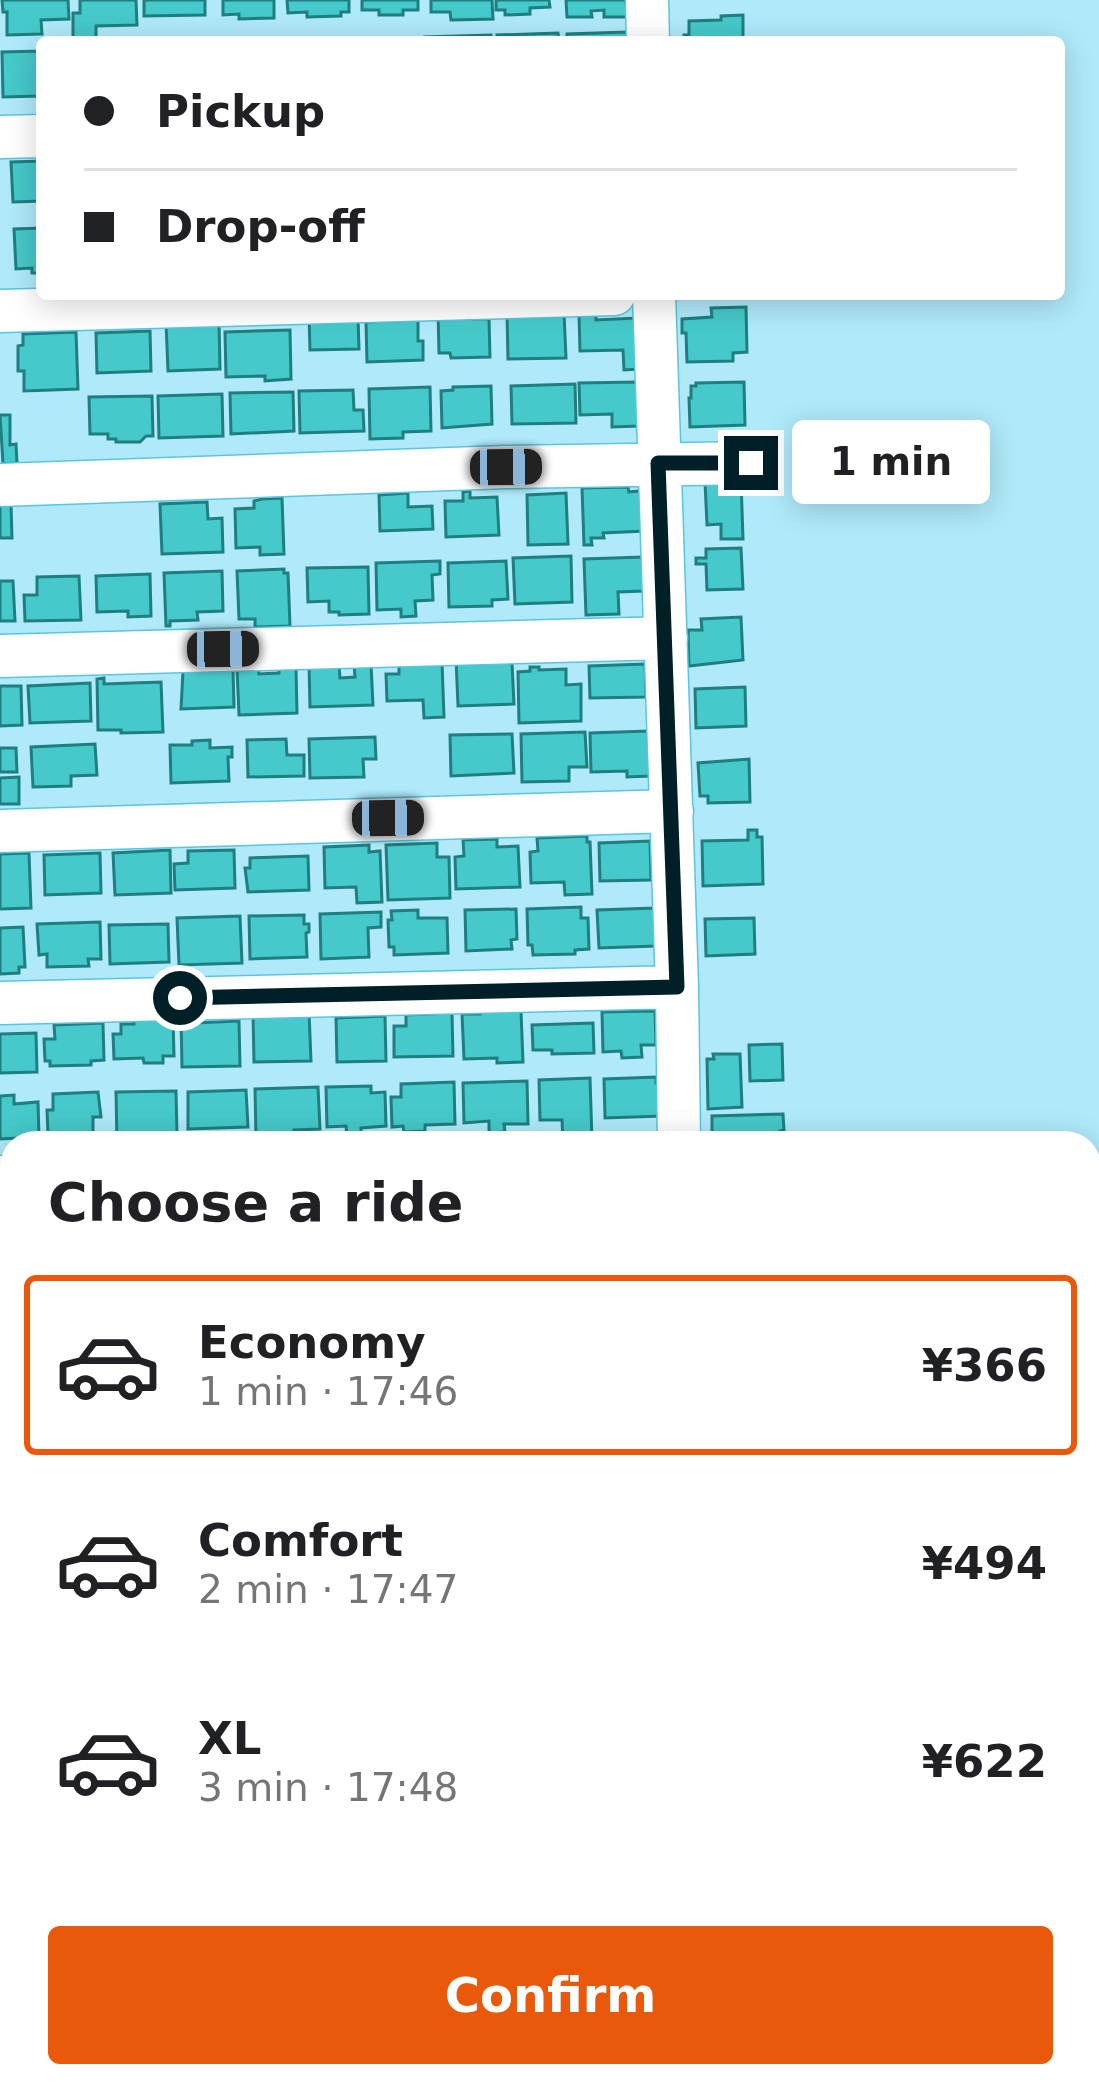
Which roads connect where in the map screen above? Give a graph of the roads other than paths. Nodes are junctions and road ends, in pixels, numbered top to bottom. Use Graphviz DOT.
graph roads {
  1 [pos="647,0"];
  2 [pos="648,36"];
  3 [pos="36,136"];
  4 [pos="0,137"];
  5 [pos="397,300"];
  6 [pos="655,300"];
  7 [pos="0,311"];
  8 [pos="658,463"];
  9 [pos="751,463"];
  10 [pos="0,485"];
  11 [pos="667,638"];
  12 [pos="0,656"];
  13 [pos="672,811"];
  14 [pos="0,831"];
  15 [pos="677,987"];
  16 [pos="0,1003"];
  17 [pos="679,1131"];
  1 -- 2 [label="street"];
  3 -- 4 [label="street"];
  5 -- 7 [label="street"];
  6 -- 8 [label="street"];
  8 -- 9 [label="street"];
  8 -- 10 [label="street"];
  8 -- 11 [label="street"];
  11 -- 12 [label="street"];
  11 -- 13 [label="street"];
  13 -- 14 [label="street"];
  13 -- 15 [label="street"];
  15 -- 16 [label="street"];
  15 -- 17 [label="street"];
}
